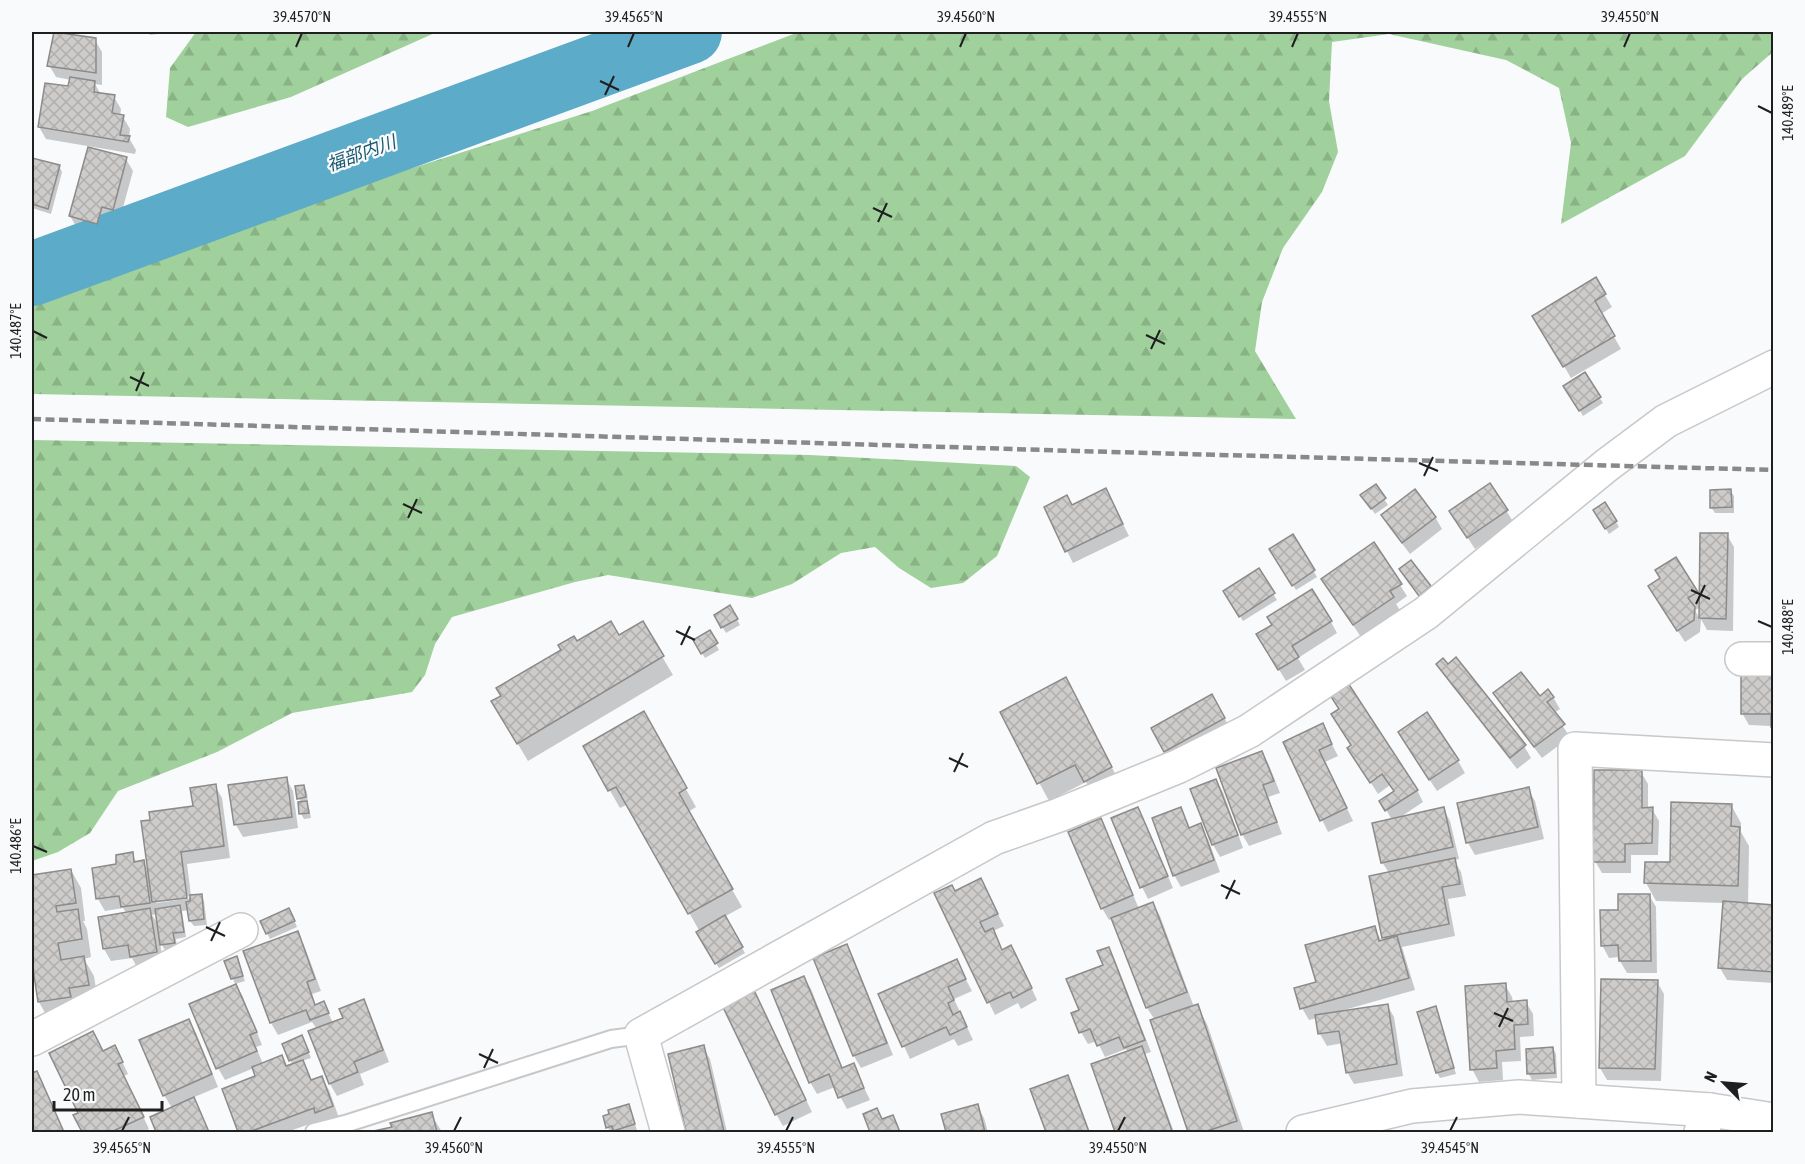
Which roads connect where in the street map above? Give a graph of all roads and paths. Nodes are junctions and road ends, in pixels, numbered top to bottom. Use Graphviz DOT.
graph roads {
  1 [pos="1773,367"];
  2 [pos="1773,760"];
  3 [pos="241,930"];
  4 [pos="641,1035"];
  5 [pos="32,1039"];
  6 [pos="1579,1101"];
  7 [pos="1773,1120"];
  8 [pos="1705,1121"];
  9 [pos="314,1132"];
  10 [pos="668,1132"];
  11 [pos="1303,1132"];
  1 -- 4 [label="street"];
  2 -- 6 [label="street"];
  3 -- 5 [label="street"];
  4 -- 9 [label="lane"];
  4 -- 10 [label="street"];
  6 -- 8 [label="street"];
  6 -- 11 [label="street"];
  7 -- 8 [label="street"];
}
